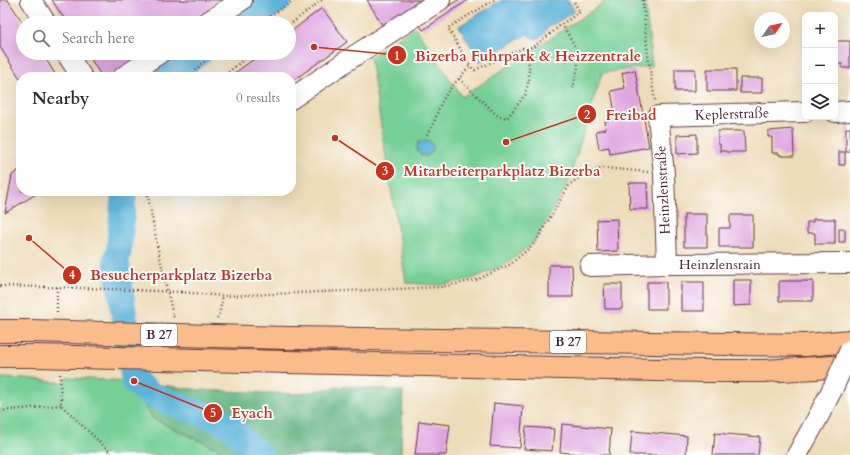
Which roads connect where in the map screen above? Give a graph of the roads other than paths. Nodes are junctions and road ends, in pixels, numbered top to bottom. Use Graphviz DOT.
graph roads {
  1 [pos="32,0"];
  2 [pos="242,0"];
  3 [pos="440,0"];
  4 [pos="42,16"];
  5 [pos="217,16"];
  6 [pos="71,60"];
  7 [pos="149,60"];
  8 [pos="79,72"];
  9 [pos="131,72"];
  10 [pos="296,96"];
  11 [pos="850,111"];
  12 [pos="802,112"];
  13 [pos="838,112"];
  14 [pos="658,116"];
  15 [pos="850,263"];
  16 [pos="667,264"];
  17 [pos="590,266"];
  18 [pos="0,331"];
  19 [pos="850,341"];
  20 [pos="850,350"];
  21 [pos="0,356"];
  22 [pos="850,366"];
  23 [pos="797,455"];
  1 -- 4 [label="street"];
  2 -- 5 [label="street"];
  3 -- 10 [label="street"];
  6 -- 8 [label="street"];
  7 -- 9 [label="street"];
  11 -- 13 [label="street"];
  12 -- 14 [label="street, Keplerstraße"];
  14 -- 16 [label="street, Heinzlenstraße"];
  15 -- 16 [label="street, Heinzlensrain"];
  16 -- 17 [label="street, Heinzlensrain"];
  18 -- 19 [label="highway, B 27, bridge"];
  20 -- 23 [label="street, bridge"];
  21 -- 22 [label="highway, B 27, bridge"];
}
